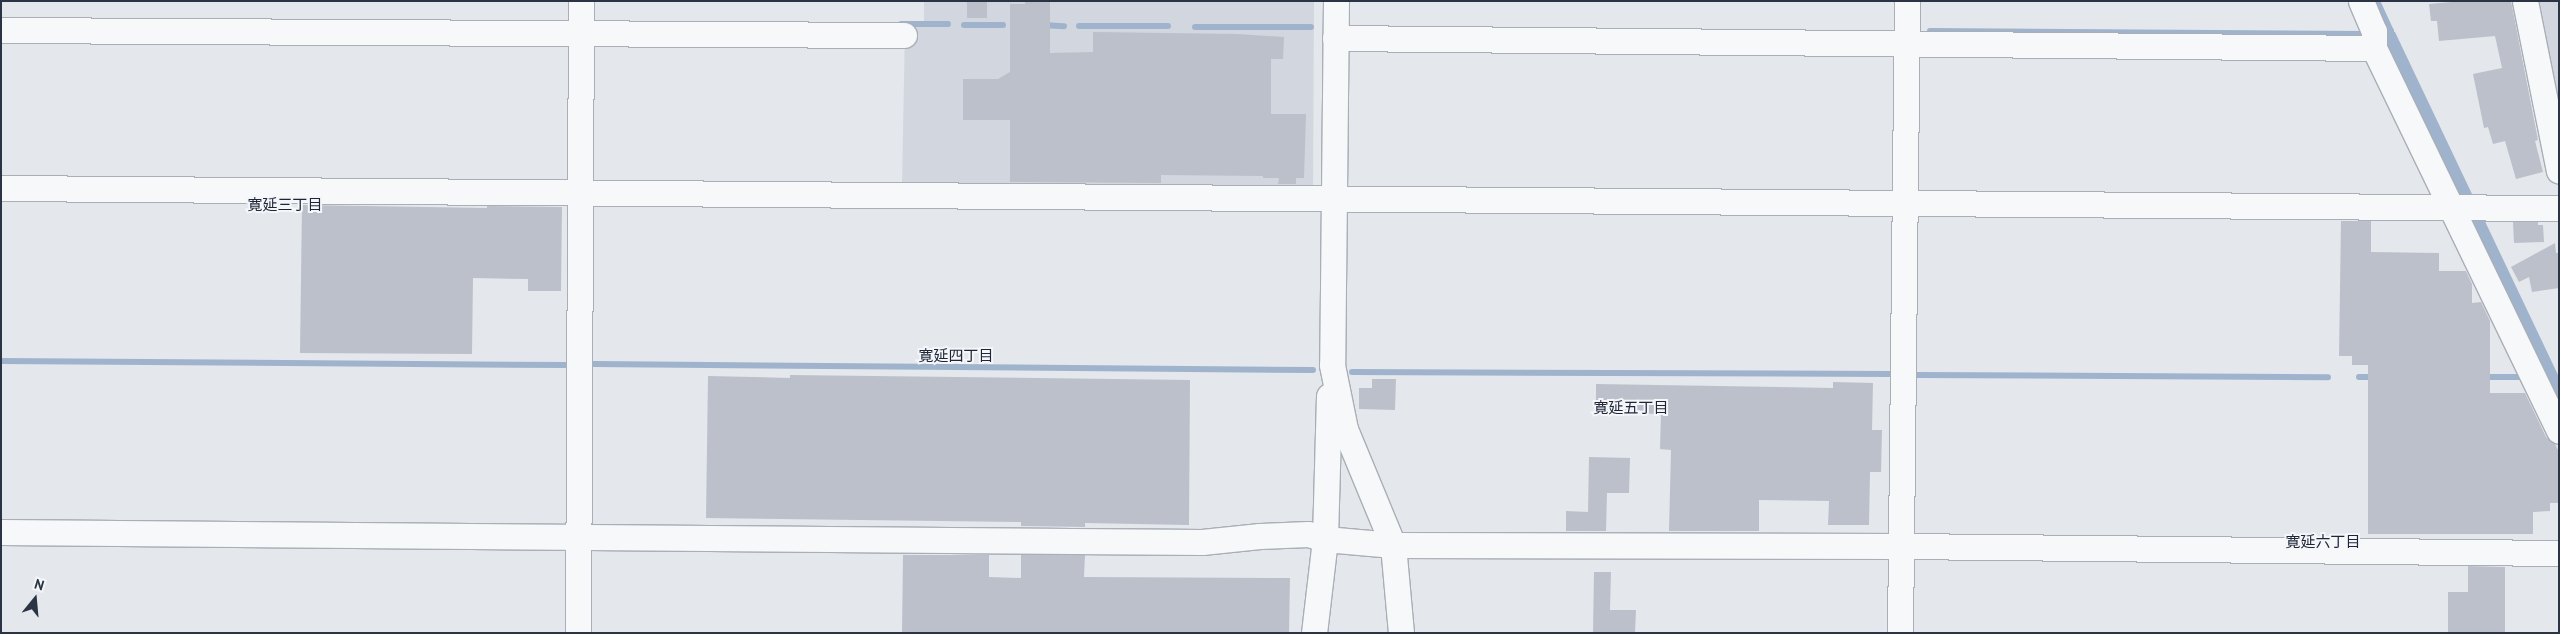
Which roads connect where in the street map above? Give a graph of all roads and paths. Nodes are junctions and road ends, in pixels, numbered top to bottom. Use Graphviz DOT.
graph roads {
  1 [pos="581,1"];
  2 [pos="1336,1"];
  3 [pos="1907,1"];
  4 [pos="2361,1"];
  5 [pos="2525,1"];
  6 [pos="1,30"];
  7 [pos="581,33"];
  8 [pos="904,35"];
  9 [pos="1335,38"];
  10 [pos="1906,44"];
  11 [pos="2374,48"];
  12 [pos="2559,171"];
  13 [pos="1,188"];
  14 [pos="580,191"];
  15 [pos="1334,200"];
  16 [pos="1905,204"];
  17 [pos="2463,207"];
  18 [pos="2559,208"];
  19 [pos="1332,365"];
  20 [pos="2559,431"];
  21 [pos="1,532"];
  22 [pos="579,538"];
  23 [pos="1325,539"];
  24 [pos="1393,545"];
  25 [pos="1901,546"];
  26 [pos="2559,553"];
  27 [pos="578,633"];
  28 [pos="1314,633"];
  29 [pos="1400,633"];
  30 [pos="1900,633"];
  1 -- 7 [label="street"];
  2 -- 9 [label="street"];
  3 -- 10 [label="street"];
  4 -- 11 [label="street"];
  5 -- 12 [label="street"];
  6 -- 7 [label="street"];
  7 -- 8 [label="street"];
  7 -- 14 [label="street"];
  9 -- 10 [label="street"];
  9 -- 15 [label="street"];
  10 -- 11 [label="street"];
  10 -- 16 [label="street"];
  11 -- 17 [label="street"];
  13 -- 14 [label="street"];
  14 -- 15 [label="street"];
  14 -- 22 [label="street"];
  15 -- 16 [label="street"];
  15 -- 19 [label="street"];
  16 -- 17 [label="street"];
  16 -- 25 [label="street"];
  17 -- 18 [label="street"];
  17 -- 20 [label="street"];
  19 -- 23 [label="street"];
  19 -- 24 [label="street"];
  21 -- 22 [label="street"];
  22 -- 23 [label="street"];
  22 -- 27 [label="street"];
  23 -- 24 [label="street"];
  23 -- 28 [label="street"];
  24 -- 25 [label="street"];
  24 -- 29 [label="street"];
  25 -- 26 [label="street"];
  25 -- 30 [label="street"];
}
